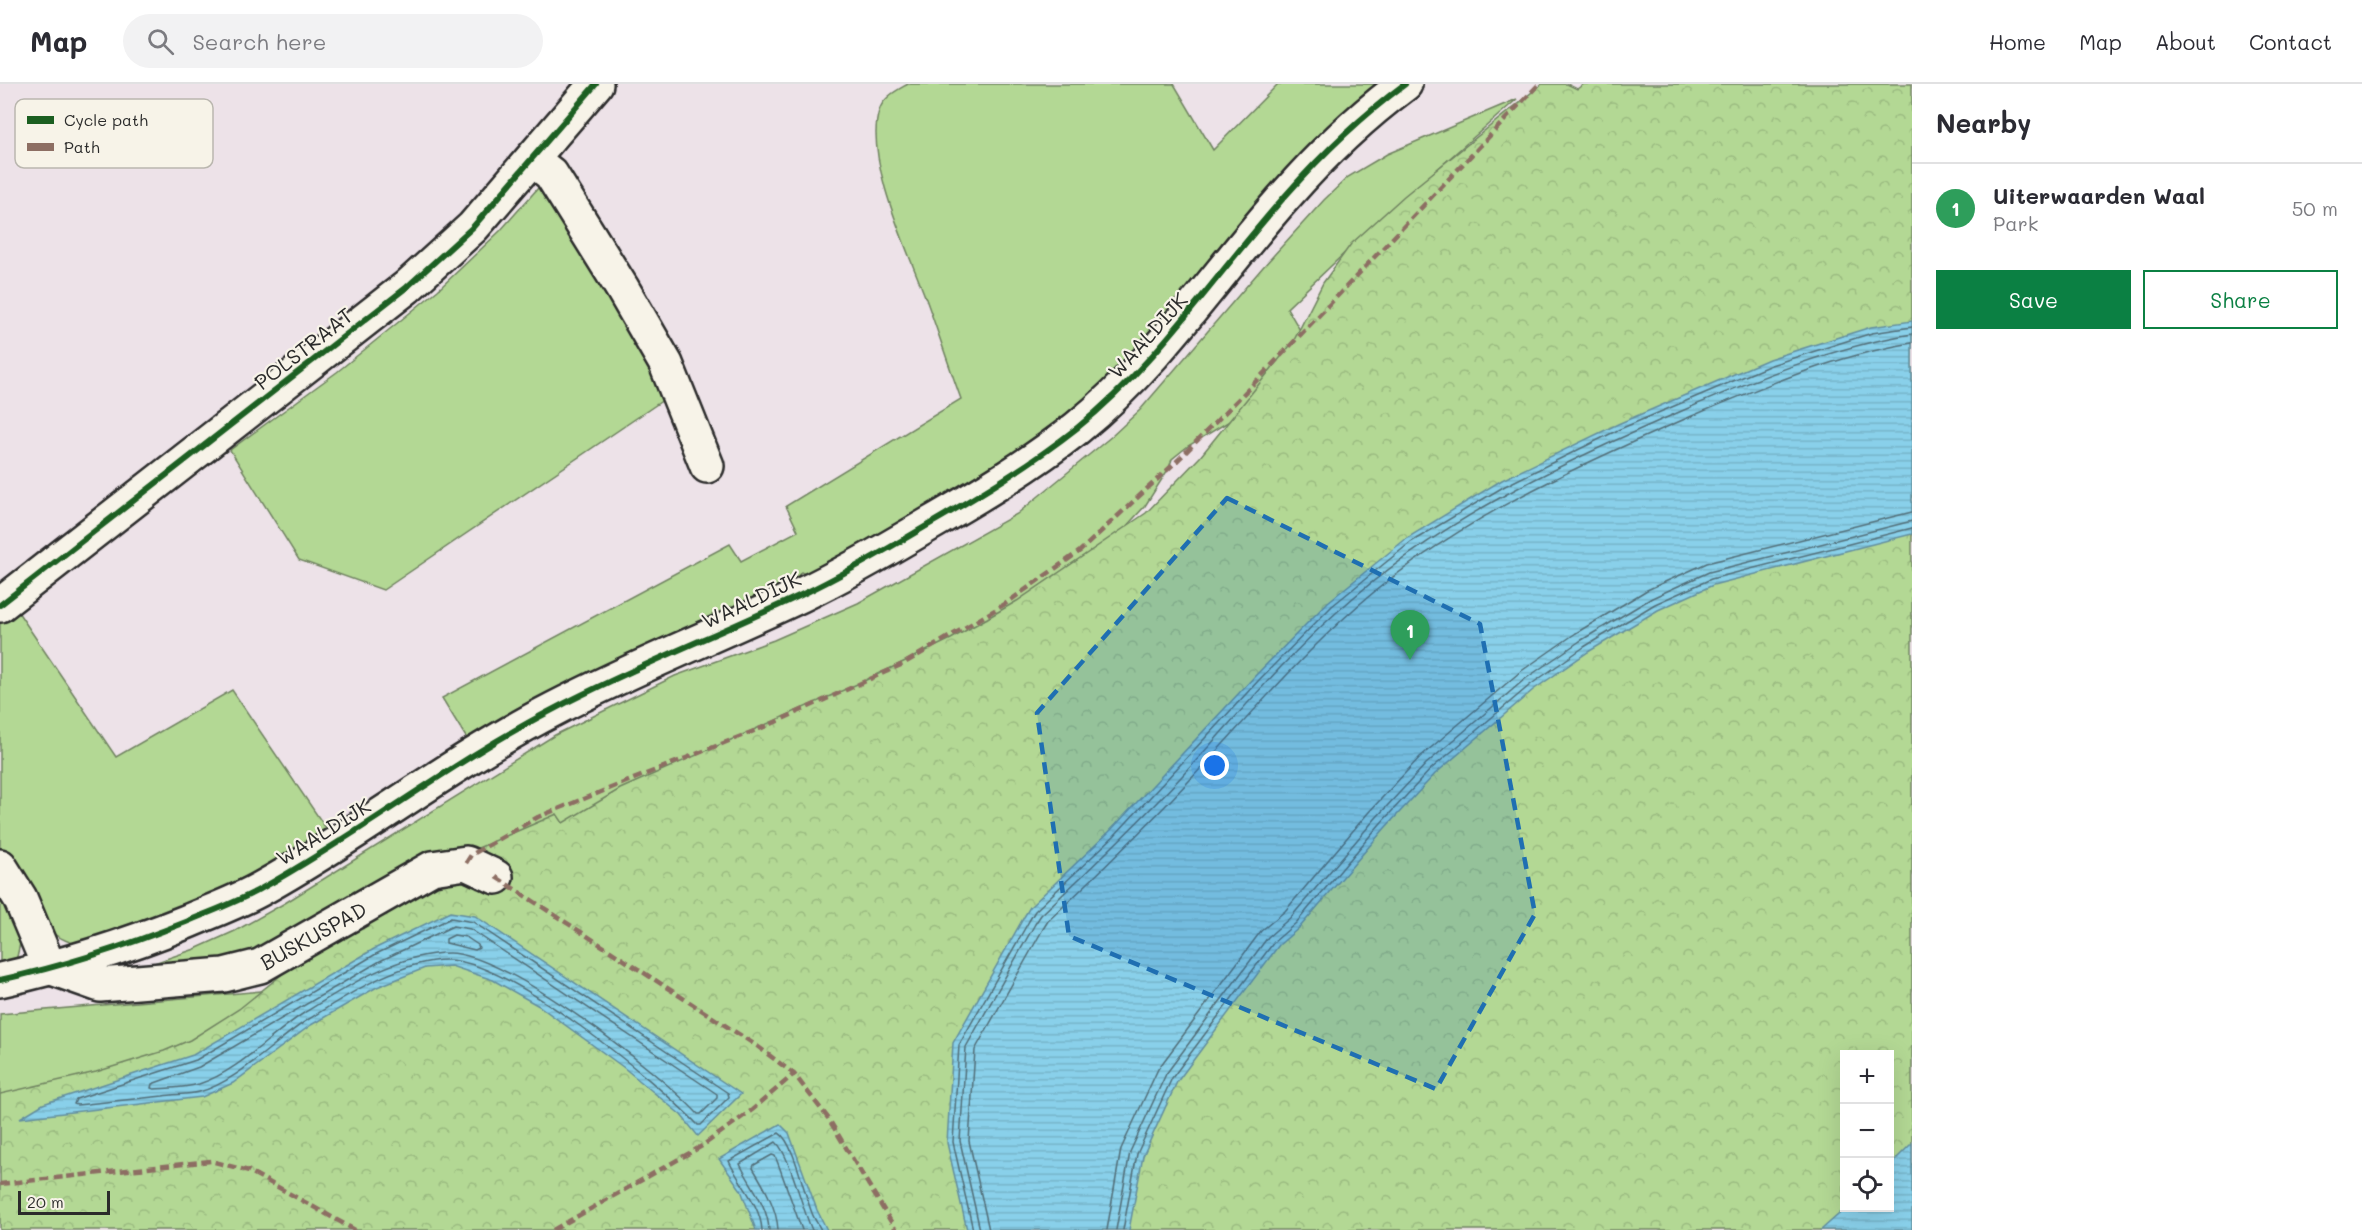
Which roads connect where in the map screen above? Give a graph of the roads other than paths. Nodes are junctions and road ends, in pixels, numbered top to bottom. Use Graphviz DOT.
graph roads {
  1 [pos="596,84"];
  2 [pos="1405,84"];
  3 [pos="533,159"];
  4 [pos="707,466"];
  5 [pos="0,605"];
  6 [pos="0,866"];
  7 [pos="496,877"];
  8 [pos="49,967"];
  9 [pos="0,980"];
  1 -- 3 [label="street, POLSTRAAT"];
  2 -- 8 [label="street, WAALDIJK"];
  3 -- 4 [label="street"];
  3 -- 5 [label="street, POLSTRAAT"];
  6 -- 8 [label="street"];
  7 -- 8 [label="street, BUSKUSPAD"];
  8 -- 9 [label="street, WAALDIJK"];
}
